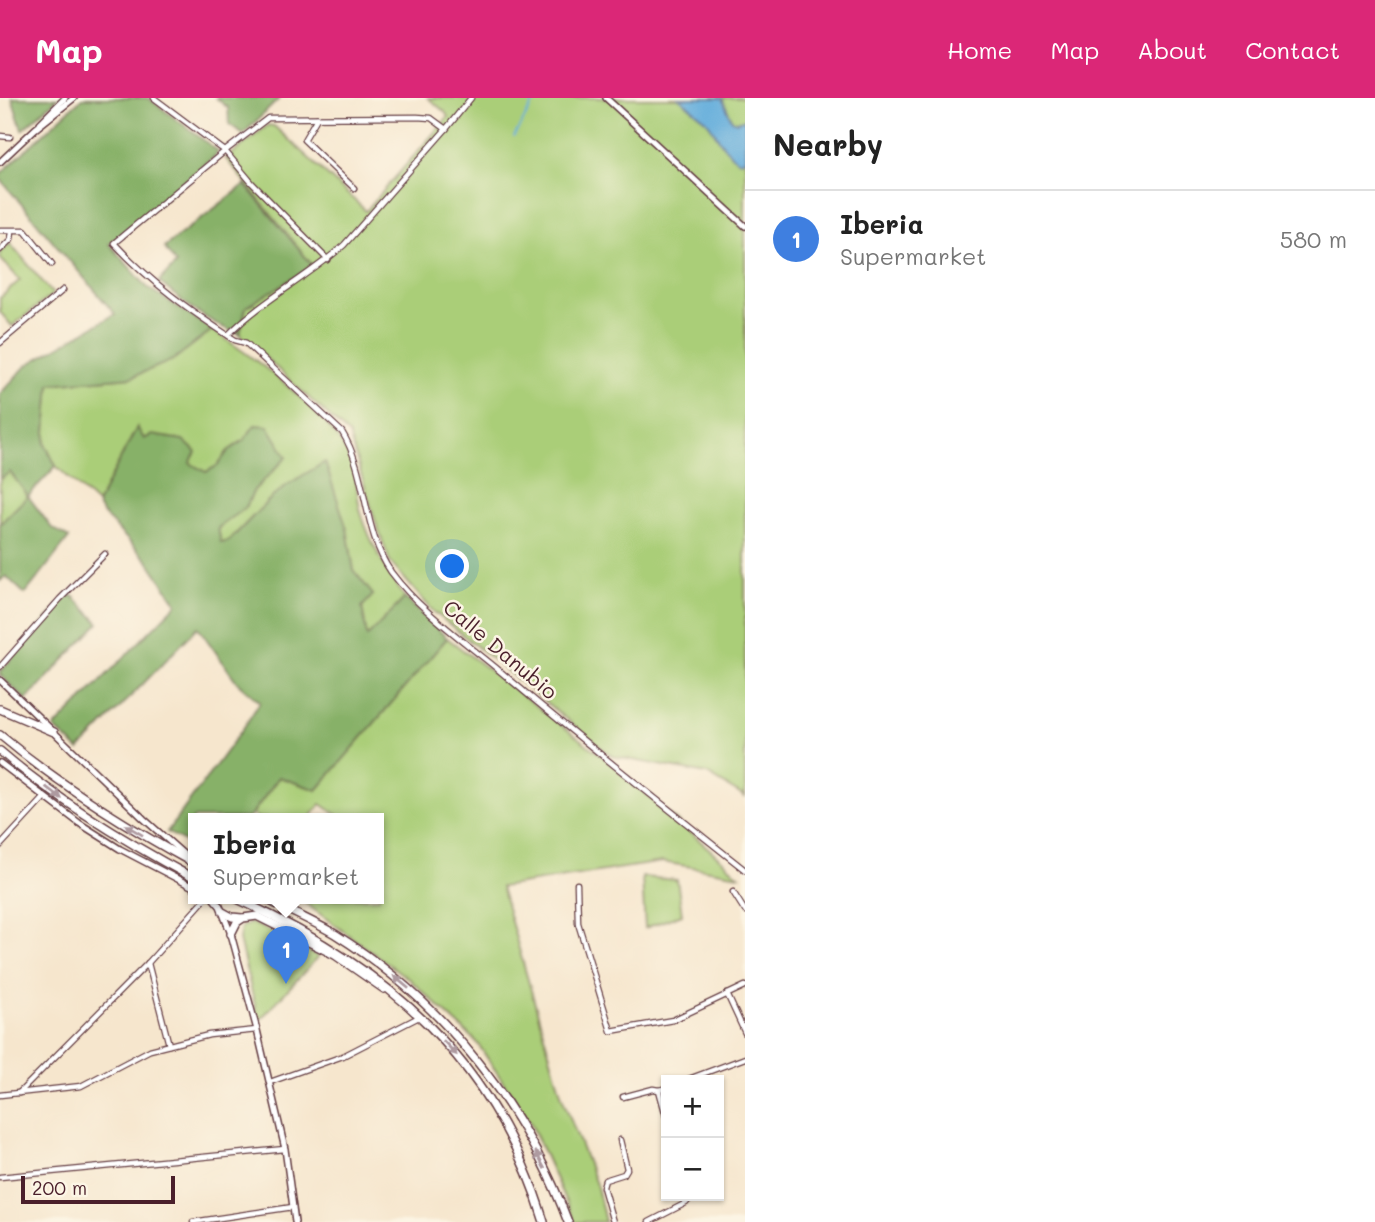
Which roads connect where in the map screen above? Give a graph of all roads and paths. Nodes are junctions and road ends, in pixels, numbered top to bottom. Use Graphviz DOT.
graph roads {
  1 [pos="65,98"];
  2 [pos="74,98"];
  3 [pos="154,98"];
  4 [pos="471,98"];
  5 [pos="606,98"];
  6 [pos="318,118"];
  7 [pos="35,129"];
  8 [pos="446,129"];
  9 [pos="0,136"];
  10 [pos="10,136"];
  11 [pos="225,151"];
  12 [pos="0,162"];
  13 [pos="354,188"];
  14 [pos="745,226"];
  15 [pos="0,230"];
  16 [pos="12,231"];
  17 [pos="0,250"];
  18 [pos="328,260"];
  19 [pos="52,264"];
  20 [pos="63,290"];
  21 [pos="228,335"];
  22 [pos="0,344"];
  23 [pos="105,554"];
  24 [pos="0,667"];
  25 [pos="0,680"];
  26 [pos="0,709"];
  27 [pos="54,732"];
  28 [pos="0,736"];
  29 [pos="0,751"];
  30 [pos="0,763"];
  31 [pos="44,798"];
  32 [pos="0,846"];
  33 [pos="188,859"];
  34 [pos="188,860"];
  35 [pos="745,870"];
  36 [pos="188,875"];
  37 [pos="188,884"];
  38 [pos="577,884"];
  39 [pos="733,892"];
  40 [pos="201,904"];
  41 [pos="217,904"];
  42 [pos="247,904"];
  43 [pos="276,904"];
  44 [pos="745,911"];
  45 [pos="223,912"];
  46 [pos="243,918"];
  47 [pos="232,934"];
  48 [pos="148,963"];
  49 [pos="745,986"];
  50 [pos="395,994"];
  51 [pos="727,994"];
  52 [pos="419,1017"];
  53 [pos="257,1030"];
  54 [pos="745,1033"];
  55 [pos="169,1045"];
  56 [pos="745,1058"];
  57 [pos="699,1075"];
  58 [pos="270,1082"];
  59 [pos="659,1090"];
  60 [pos="19,1093"];
  61 [pos="0,1095"];
  62 [pos="623,1097"];
  63 [pos="661,1097"];
  64 [pos="620,1140"];
  65 [pos="285,1149"];
  66 [pos="0,1177"];
  67 [pos="688,1201"];
  68 [pos="293,1207"];
  69 [pos="193,1222"];
  70 [pos="295,1222"];
  71 [pos="544,1222"];
  72 [pos="568,1222"];
  73 [pos="613,1222"];
  74 [pos="649,1222"];
  1 -- 7 [label="street"];
  2 -- 7 [label="street"];
  3 -- 11 [label="street"];
  4 -- 8 [label="street"];
  5 -- 14 [label="street"];
  6 -- 8 [label="street"];
  6 -- 11 [label="street"];
  6 -- 13 [label="street"];
  7 -- 12 [label="street"];
  8 -- 18 [label="street"];
  9 -- 10 [label="street"];
  11 -- 18 [label="street"];
  11 -- 21 [label="street, Calle Danubio"];
  15 -- 16 [label="street"];
  16 -- 17 [label="street"];
  16 -- 19 [label="street"];
  18 -- 21 [label="street"];
  20 -- 22 [label="street"];
  21 -- 35 [label="street, Calle Danubio"];
  23 -- 24 [label="street"];
  25 -- 27 [label="street"];
  26 -- 27 [label="highway"];
  27 -- 33 [label="street"];
  34 -- 28 [label="highway, one-way"];
  29 -- 36 [label="highway, one-way"];
  30 -- 31 [label="street"];
  31 -- 32 [label="street"];
  31 -- 37 [label="street"];
  38 -- 51 [label="street"];
  39 -- 44 [label="street"];
  40 -- 48 [label="street"];
  41 -- 45 [label="street"];
  42 -- 50 [label="highway"];
  72 -- 43 [label="highway, one-way"];
  45 -- 46 [label="highway"];
  45 -- 47 [label="street"];
  46 -- 47 [label="highway"];
  46 -- 50 [label="highway"];
  47 -- 53 [label="street"];
  48 -- 55 [label="street"];
  48 -- 60 [label="street"];
  49 -- 51 [label="street"];
  50 -- 52 [label="highway"];
  51 -- 54 [label="street"];
  52 -- 58 [label="street"];
  52 -- 71 [label="highway, one-way"];
  53 -- 55 [label="street"];
  53 -- 58 [label="street"];
  55 -- 60 [label="street"];
  56 -- 57 [label="street"];
  58 -- 65 [label="street"];
  59 -- 62 [label="street"];
  59 -- 63 [label="street"];
  60 -- 61 [label="street"];
  64 -- 73 [label="street"];
  65 -- 66 [label="street"];
  65 -- 68 [label="street"];
  67 -- 74 [label="street"];
  68 -- 69 [label="street"];
  68 -- 70 [label="street"];
}
